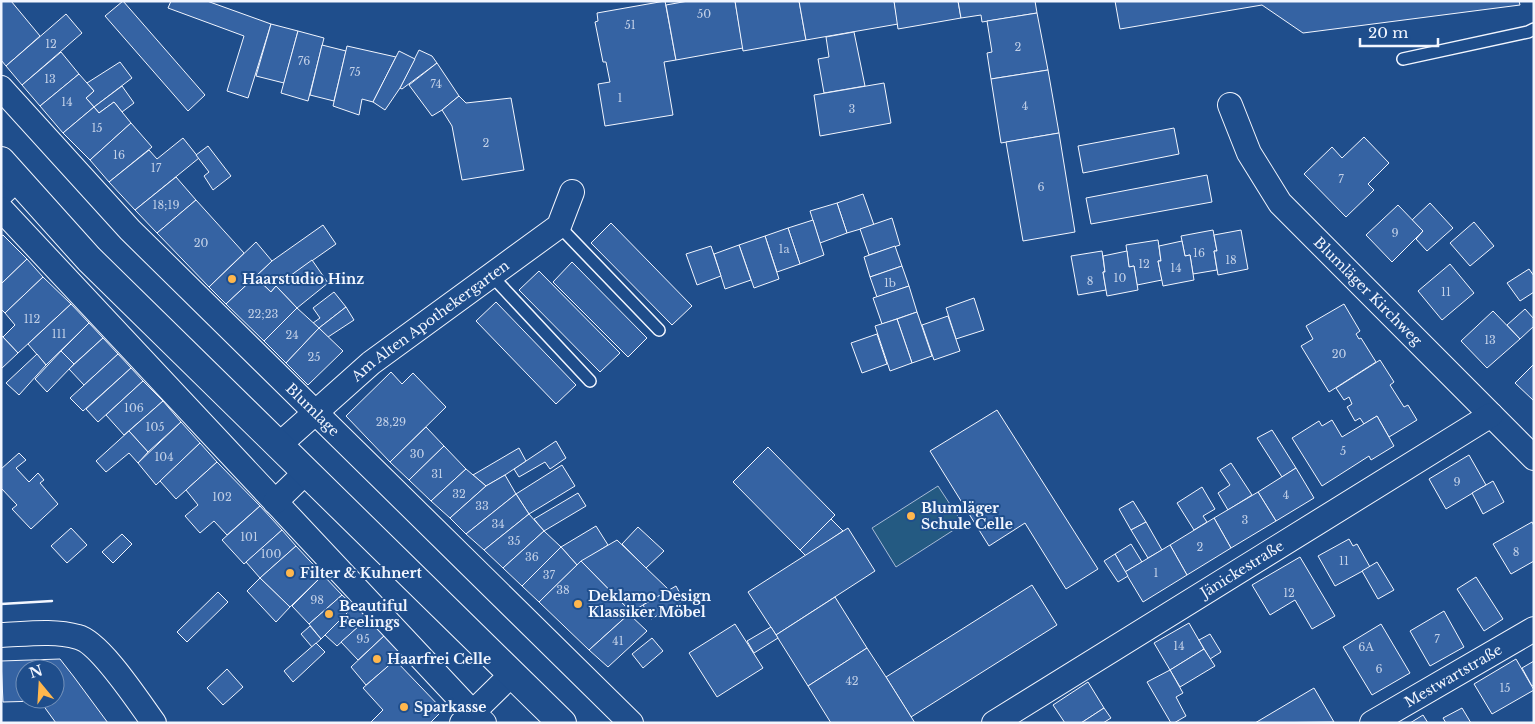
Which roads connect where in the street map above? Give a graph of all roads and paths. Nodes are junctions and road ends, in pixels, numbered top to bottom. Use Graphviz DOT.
graph roads {
  1 [pos="1534,29"];
  2 [pos="1403,58"];
  3 [pos="1,88"];
  4 [pos="1230,105"];
  5 [pos="7,178"];
  6 [pos="572,192"];
  7 [pos="1,210"];
  8 [pos="559,226"];
  9 [pos="491,275"];
  10 [pos="660,330"];
  11 [pos="590,381"];
  12 [pos="314,413"];
  13 [pos="1491,415"];
  14 [pos="279,445"];
  15 [pos="1534,458"];
  16 [pos="307,471"];
  17 [pos="275,502"];
  18 [pos="1534,629"];
  19 [pos="1,635"];
  20 [pos="512,674"];
  21 [pos="473,719"];
  22 [pos="154,723"];
  23 [pos="562,723"];
  24 [pos="631,723"];
  25 [pos="994,723"];
  26 [pos="1372,723"];
  1 -- 2 [label="lane"];
  3 -- 12 [label="street, Blumlage"];
  4 -- 13 [label="street, Blumläger Kirchweg"];
  5 -- 14 [label="main road"];
  6 -- 8 [label="street"];
  7 -- 17 [label="street"];
  8 -- 9 [label="street, Am Alten Apothekergarten"];
  8 -- 10 [label="lane"];
  9 -- 11 [label="lane"];
  9 -- 12 [label="street, Am Alten Apothekergarten"];
  12 -- 14 [label="street, Am Alten Apothekergarten"];
  12 -- 24 [label="street, Blumlage"];
  13 -- 15 [label="street, Blumläger Kirchweg"];
  13 -- 25 [label="street, Jänickestraße"];
  14 -- 16 [label="main road"];
  16 -- 17 [label="street"];
  16 -- 20 [label="main road"];
  17 -- 21 [label="street"];
  18 -- 26 [label="street, Mestwartstraße"];
  19 -- 22 [label="street"];
  20 -- 21 [label="street"];
  20 -- 23 [label="main road"];
}
